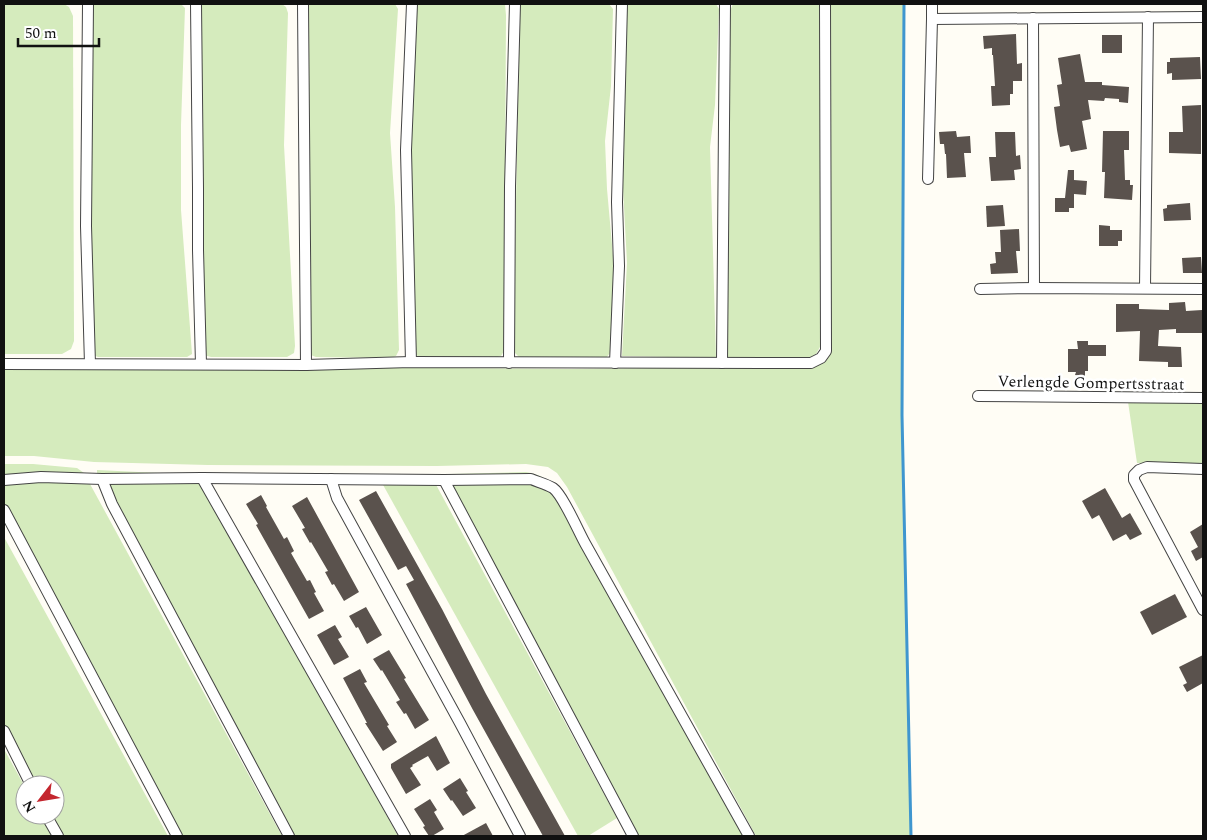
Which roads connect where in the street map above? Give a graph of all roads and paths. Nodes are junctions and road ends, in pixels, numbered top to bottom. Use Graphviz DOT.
graph roads {
  1 [pos="88,4"];
  2 [pos="196,4"];
  3 [pos="303,4"];
  4 [pos="412,4"];
  5 [pos="515,4"];
  6 [pos="622,4"];
  7 [pos="725,4"];
  8 [pos="825,4"];
  9 [pos="932,4"];
  10 [pos="1148,17"];
  11 [pos="1203,17"];
  12 [pos="1033,18"];
  13 [pos="932,19"];
  14 [pos="928,179"];
  15 [pos="1034,288"];
  16 [pos="1145,288"];
  17 [pos="980,289"];
  18 [pos="1203,289"];
  19 [pos="411,362"];
  20 [pos="509,363"];
  21 [pos="615,363"];
  22 [pos="722,363"];
  23 [pos="4,364"];
  24 [pos="90,364"];
  25 [pos="201,364"];
  26 [pos="306,365"];
  27 [pos="978,396"];
  28 [pos="1203,398"];
  29 [pos="1203,469"];
  30 [pos="202,478"];
  31 [pos="102,479"];
  32 [pos="330,479"];
  33 [pos="4,480"];
  34 [pos="444,480"];
  35 [pos="4,510"];
  36 [pos="1203,610"];
  37 [pos="4,731"];
  38 [pos="26,775"];
  39 [pos="52,825"];
  40 [pos="58,836"];
  41 [pos="177,836"];
  42 [pos="289,836"];
  43 [pos="405,836"];
  44 [pos="520,836"];
  45 [pos="633,836"];
  46 [pos="749,836"];
  1 -- 24 [label="street"];
  2 -- 25 [label="street"];
  3 -- 26 [label="street"];
  4 -- 19 [label="street"];
  5 -- 20 [label="street"];
  6 -- 21 [label="street"];
  7 -- 22 [label="street"];
  8 -- 22 [label="street"];
  9 -- 13 [label="street"];
  10 -- 11 [label="street"];
  10 -- 12 [label="street"];
  10 -- 16 [label="street"];
  12 -- 13 [label="street"];
  12 -- 15 [label="street"];
  13 -- 14 [label="street"];
  15 -- 16 [label="street"];
  15 -- 17 [label="street"];
  16 -- 18 [label="street"];
  19 -- 20 [label="street"];
  19 -- 26 [label="street"];
  20 -- 21 [label="street"];
  21 -- 22 [label="street"];
  23 -- 24 [label="street"];
  24 -- 25 [label="street"];
  25 -- 26 [label="street"];
  27 -- 28 [label="street, Verlengde Gompertsstraat"];
  29 -- 36 [label="street"];
  30 -- 31 [label="street"];
  30 -- 32 [label="street"];
  30 -- 43 [label="street"];
  31 -- 33 [label="street"];
  31 -- 42 [label="street"];
  32 -- 34 [label="street"];
  32 -- 44 [label="street"];
  34 -- 45 [label="street"];
  34 -- 46 [label="street"];
  35 -- 41 [label="street"];
  37 -- 38 [label="street"];
  39 -- 40 [label="street"];
}
